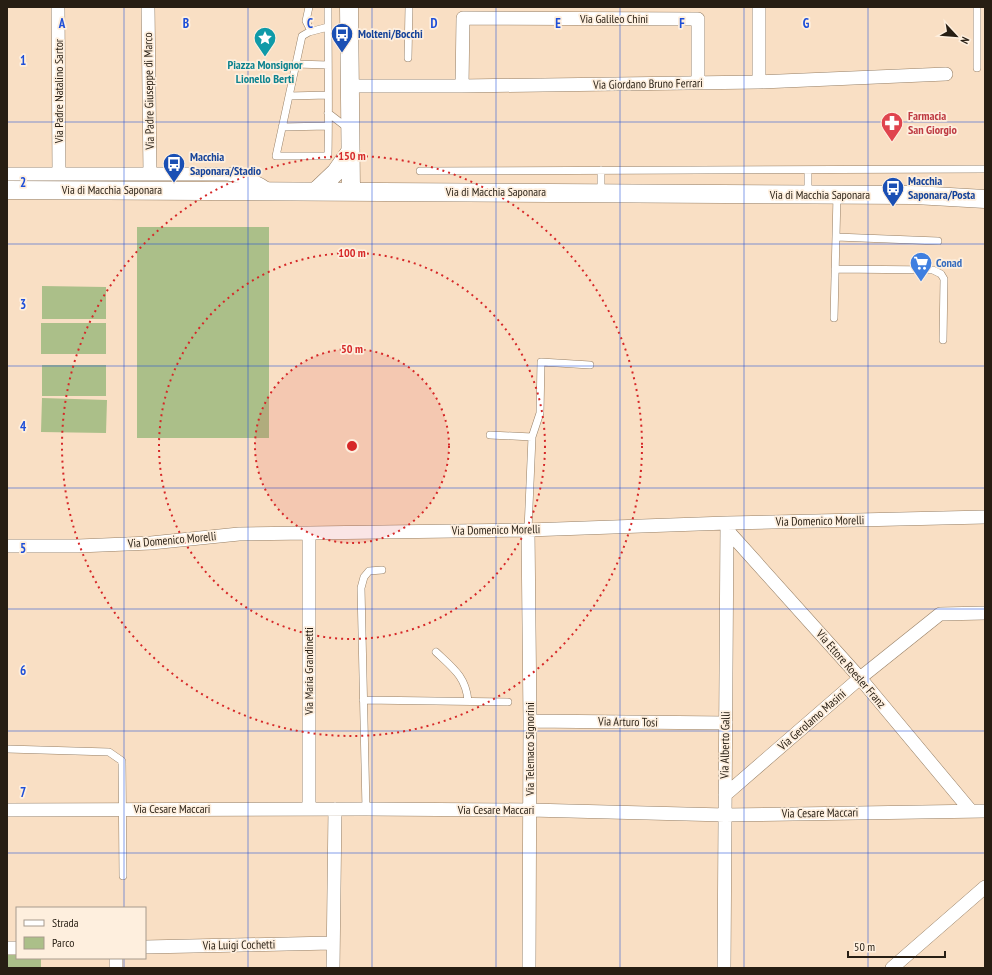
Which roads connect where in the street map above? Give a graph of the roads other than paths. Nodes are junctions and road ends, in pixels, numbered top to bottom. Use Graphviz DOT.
graph roads {
  1 [pos="58,7"];
  2 [pos="148,7"];
  3 [pos="309,7"];
  4 [pos="328,7"];
  5 [pos="349,7"];
  6 [pos="409,7"];
  7 [pos="759,7"];
  8 [pos="977,7"];
  9 [pos="328,27"];
  10 [pos="311,31"];
  11 [pos="408,58"];
  12 [pos="296,64"];
  13 [pos="328,65"];
  14 [pos="977,68"];
  15 [pos="946,74"];
  16 [pos="759,82"];
  17 [pos="698,83"];
  18 [pos="349,86"];
  19 [pos="462,86"];
  20 [pos="328,95"];
  21 [pos="289,96"];
  22 [pos="328,113"];
  23 [pos="282,126"];
  24 [pos="328,126"];
  25 [pos="350,130"];
  26 [pos="350,152"];
  27 [pos="985,169"];
  28 [pos="601,170"];
  29 [pos="808,170"];
  30 [pos="420,171"];
  31 [pos="7,174"];
  32 [pos="59,174"];
  33 [pos="150,174"];
  34 [pos="7,190"];
  35 [pos="270,191"];
  36 [pos="316,191"];
  37 [pos="351,191"];
  38 [pos="601,193"];
  39 [pos="808,194"];
  40 [pos="836,195"];
  41 [pos="985,199"];
  42 [pos="836,237"];
  43 [pos="938,241"];
  44 [pos="835,269"];
  45 [pos="834,318"];
  46 [pos="943,340"];
  47 [pos="590,365"];
  48 [pos="490,435"];
  49 [pos="532,437"];
  50 [pos="985,518"];
  51 [pos="727,527"];
  52 [pos="528,530"];
  53 [pos="309,534"];
  54 [pos="7,546"];
  55 [pos="382,570"];
  56 [pos="985,613"];
  57 [pos="436,652"];
  58 [pos="860,678"];
  59 [pos="363,700"];
  60 [pos="468,701"];
  61 [pos="508,702"];
  62 [pos="530,721"];
  63 [pos="726,723"];
  64 [pos="7,749"];
  65 [pos="725,795"];
  66 [pos="309,809"];
  67 [pos="336,809"];
  68 [pos="366,809"];
  69 [pos="7,810"];
  70 [pos="122,810"];
  71 [pos="530,810"];
  72 [pos="971,811"];
  73 [pos="985,811"];
  74 [pos="725,815"];
  75 [pos="123,876"];
  76 [pos="985,887"];
  77 [pos="332,943"];
  78 [pos="146,947"];
  79 [pos="332,968"];
  80 [pos="529,968"];
  81 [pos="724,968"];
  82 [pos="892,968"];
  1 -- 32 [label="street, Via Padre Natalino Sartor"];
  2 -- 33 [label="street, Via Padre Giuseppe di Marco"];
  3 -- 10 [label="lane"];
  4 -- 9 [label="lane"];
  5 -- 18 [label="street"];
  6 -- 11 [label="lane"];
  7 -- 16 [label="street"];
  8 -- 14 [label="lane"];
  9 -- 10 [label="lane"];
  9 -- 13 [label="lane"];
  10 -- 12 [label="lane"];
  12 -- 13 [label="lane"];
  12 -- 21 [label="lane"];
  13 -- 20 [label="lane"];
  15 -- 16 [label="street, Via Giordano Bruno Ferrari"];
  16 -- 17 [label="street, Via Giordano Bruno Ferrari"];
  17 -- 19 [label="street, Via Giordano Bruno Ferrari"];
  17 -- 19 [label="street, Via Galileo Chini"];
  18 -- 19 [label="street, Via Giordano Bruno Ferrari"];
  18 -- 25 [label="street"];
  20 -- 21 [label="lane"];
  20 -- 22 [label="lane"];
  21 -- 23 [label="lane"];
  22 -- 24 [label="lane"];
  22 -- 25 [label="lane"];
  23 -- 24 [label="lane"];
  23 -- 24 [label="lane"];
  25 -- 26 [label="street"];
  26 -- 36 [label="street"];
  26 -- 37 [label="street"];
  27 -- 29 [label="lane"];
  28 -- 29 [label="lane"];
  28 -- 30 [label="lane"];
  28 -- 38 [label="lane"];
  29 -- 39 [label="lane"];
  31 -- 32 [label="street"];
  32 -- 33 [label="street"];
  33 -- 35 [label="street"];
  34 -- 35 [label="street, Via di Macchia Saponara"];
  35 -- 36 [label="street, Via di Macchia Saponara"];
  36 -- 37 [label="street, Via di Macchia Saponara"];
  37 -- 38 [label="street, Via di Macchia Saponara"];
  38 -- 39 [label="street, Via di Macchia Saponara"];
  39 -- 40 [label="street, Via di Macchia Saponara"];
  40 -- 41 [label="street, Via di Macchia Saponara"];
  40 -- 42 [label="lane"];
  42 -- 43 [label="lane"];
  42 -- 44 [label="lane"];
  44 -- 45 [label="lane"];
  44 -- 46 [label="lane"];
  47 -- 49 [label="lane"];
  48 -- 49 [label="lane"];
  49 -- 52 [label="lane"];
  50 -- 51 [label="street, Via Domenico Morelli"];
  51 -- 52 [label="street, Via Domenico Morelli"];
  51 -- 58 [label="street, Via Ettore Roesler Franz"];
  51 -- 63 [label="street, Via Alberto Galli"];
  52 -- 53 [label="street, Via Domenico Morelli"];
  52 -- 62 [label="street, Via Telemaco Signorini"];
  53 -- 54 [label="street, Via Domenico Morelli"];
  53 -- 66 [label="street, Via Maria Grandinetti"];
  55 -- 59 [label="lane"];
  56 -- 58 [label="street, Via Gerolamo Masini"];
  57 -- 60 [label="lane"];
  58 -- 65 [label="street, Via Gerolamo Masini"];
  58 -- 72 [label="street, Via Ettore Roesler Franz"];
  59 -- 60 [label="lane"];
  59 -- 68 [label="lane"];
  60 -- 61 [label="lane"];
  62 -- 63 [label="street, Via Arturo Tosi"];
  62 -- 71 [label="street, Via Telemaco Signorini"];
  63 -- 65 [label="street, Via Alberto Galli"];
  64 -- 70 [label="lane"];
  65 -- 74 [label="street, Via Alberto Galli"];
  66 -- 67 [label="street, Via Cesare Maccari"];
  66 -- 70 [label="street, Via Cesare Maccari"];
  67 -- 68 [label="street, Via Cesare Maccari"];
  67 -- 77 [label="street"];
  68 -- 71 [label="street, Via Cesare Maccari"];
  69 -- 70 [label="street, Via Cesare Maccari"];
  70 -- 75 [label="lane"];
  71 -- 74 [label="street, Via Cesare Maccari"];
  71 -- 80 [label="street, Via Telemaco Signorini"];
  72 -- 73 [label="street, Via Cesare Maccari"];
  72 -- 74 [label="street, Via Cesare Maccari"];
  74 -- 81 [label="street, Via Alberto Galli"];
  76 -- 82 [label="street"];
  77 -- 78 [label="street, Via Luigi Cochetti"];
  77 -- 79 [label="street"];
}
